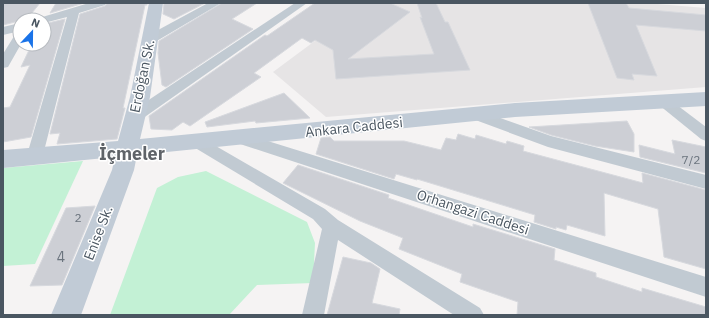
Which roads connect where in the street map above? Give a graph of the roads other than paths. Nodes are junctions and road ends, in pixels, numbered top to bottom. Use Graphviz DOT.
graph roads {
  1 [pos="100,3"];
  2 [pos="156,3"];
  3 [pos="216,3"];
  4 [pos="302,3"];
  5 [pos="74,11"];
  6 [pos="52,17"];
  7 [pos="151,39"];
  8 [pos="12,49"];
  9 [pos="3,64"];
  10 [pos="706,99"];
  11 [pos="664,102"];
  12 [pos="475,114"];
  13 [pos="134,117"];
  14 [pos="706,135"];
  15 [pos="240,138"];
  16 [pos="197,142"];
  17 [pos="127,149"];
  18 [pos="35,155"];
  19 [pos="3,159"];
  20 [pos="706,182"];
  21 [pos="332,226"];
  22 [pos="706,287"];
  23 [pos="66,315"];
  24 [pos="313,315"];
  25 [pos="473,315"];
  1 -- 5 [label="street"];
  2 -- 7 [label="street, Erdoğan Sk."];
  3 -- 7 [label="street"];
  4 -- 13 [label="street"];
  5 -- 6 [label="street"];
  5 -- 18 [label="street"];
  7 -- 13 [label="street, Erdoğan Sk."];
  8 -- 9 [label="street"];
  10 -- 11 [label="street, Ankara Caddesi"];
  11 -- 12 [label="street, Ankara Caddesi"];
  11 -- 14 [label="street"];
  12 -- 15 [label="street, Ankara Caddesi"];
  12 -- 20 [label="street"];
  13 -- 17 [label="street, Erdoğan Sk."];
  15 -- 16 [label="street, Ankara Caddesi"];
  15 -- 22 [label="street, Orhangazi Caddesi"];
  16 -- 17 [label="street, Ankara Caddesi"];
  16 -- 21 [label="street"];
  17 -- 18 [label="street, Ankara Caddesi"];
  17 -- 23 [label="street, Enise Sk."];
  18 -- 19 [label="street, Ankara Caddesi"];
  21 -- 24 [label="street"];
  21 -- 25 [label="street"];
}
